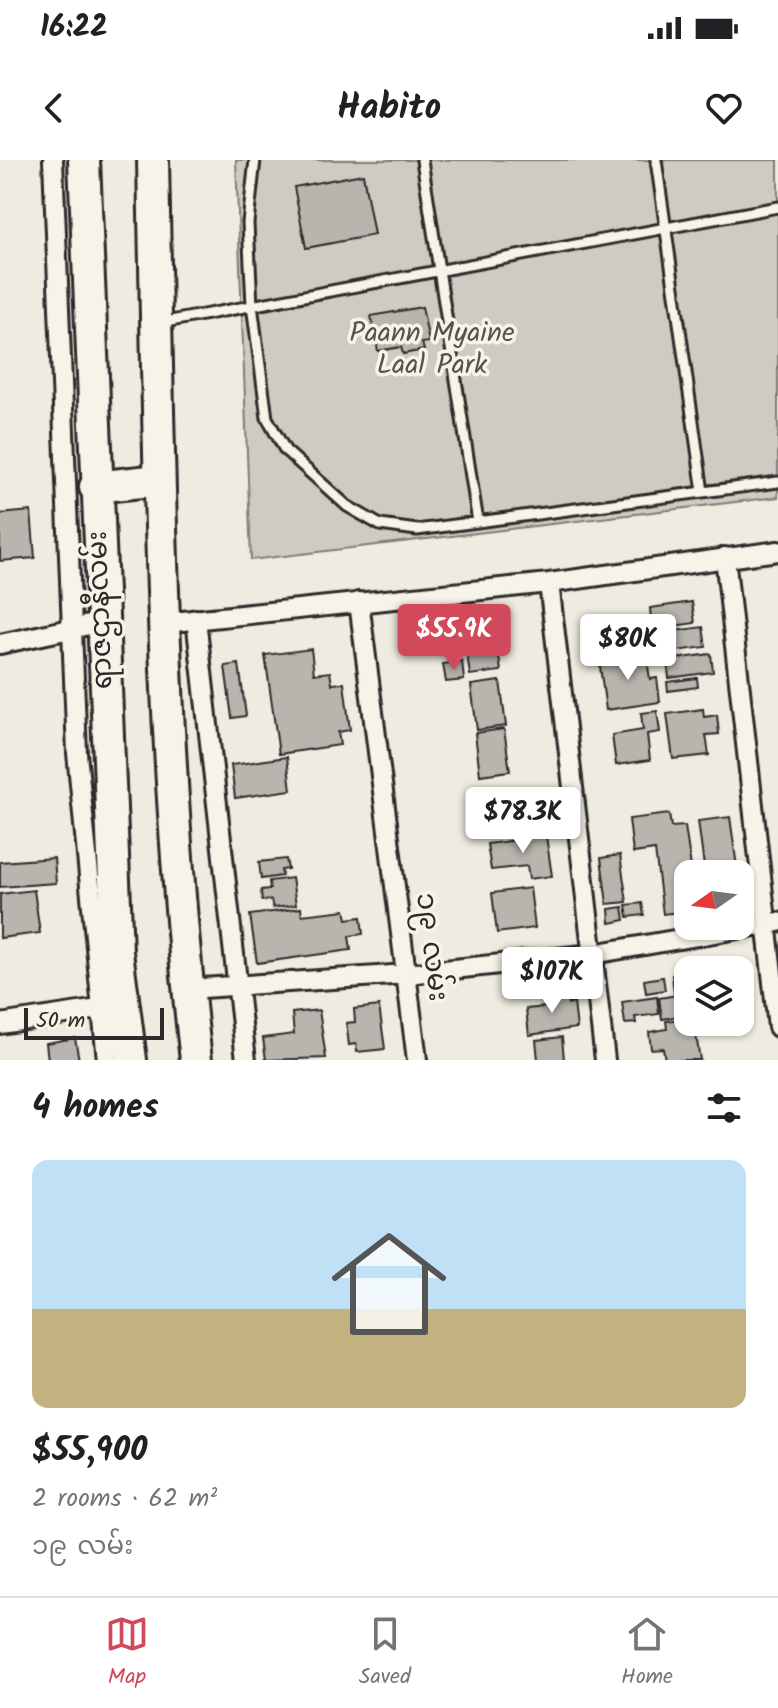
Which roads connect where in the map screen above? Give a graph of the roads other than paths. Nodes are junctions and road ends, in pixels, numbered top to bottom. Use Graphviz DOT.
graph roads {
  1 [pos="53,160"];
  2 [pos="84,160"];
  3 [pos="153,160"];
  4 [pos="255,160"];
  5 [pos="422,160"];
  6 [pos="656,160"];
  7 [pos="778,207"];
  8 [pos="665,228"];
  9 [pos="438,270"];
  10 [pos="252,305"];
  11 [pos="156,324"];
  12 [pos="159,480"];
  13 [pos="778,482"];
  14 [pos="95,487"];
  15 [pos="703,492"];
  16 [pos="478,522"];
  17 [pos="778,551"];
  18 [pos="725,557"];
  19 [pos="549,583"];
  20 [pos="359,602"];
  21 [pos="196,619"];
  22 [pos="103,622"];
  23 [pos="163,623"];
  24 [pos="70,628"];
  25 [pos="0,644"];
  26 [pos="772,923"];
  27 [pos="593,954"];
  28 [pos="407,974"];
  29 [pos="238,984"];
  30 [pos="188,989"];
  31 [pos="112,1007"];
  32 [pos="0,1024"];
  33 [pos="778,1027"];
  34 [pos="107,1060"];
  35 [pos="131,1060"];
  36 [pos="196,1060"];
  37 [pos="246,1060"];
  38 [pos="417,1060"];
  39 [pos="605,1060"];
  1 -- 24 [label="street"];
  2 -- 14 [label="main road, ရာဇဌာနီလမ်း"];
  3 -- 11 [label="main road"];
  4 -- 10 [label="lane"];
  5 -- 9 [label="lane"];
  6 -- 8 [label="lane"];
  7 -- 8 [label="lane"];
  8 -- 9 [label="lane"];
  8 -- 15 [label="lane"];
  9 -- 10 [label="lane"];
  9 -- 16 [label="lane"];
  10 -- 11 [label="lane"];
  10 -- 16 [label="lane"];
  11 -- 12 [label="main road"];
  12 -- 14 [label="main road"];
  12 -- 23 [label="main road"];
  13 -- 15 [label="lane"];
  14 -- 22 [label="main road, ရာဇဌာနီလမ်း"];
  15 -- 16 [label="lane"];
  17 -- 18 [label="street"];
  18 -- 19 [label="street"];
  18 -- 26 [label="street"];
  19 -- 20 [label="street"];
  19 -- 27 [label="street"];
  20 -- 21 [label="street"];
  20 -- 28 [label="street, ၁၉ လမ်း"];
  21 -- 23 [label="street"];
  21 -- 29 [label="street"];
  22 -- 24 [label="street"];
  22 -- 31 [label="main road, ရာဇဌာနီလမ်း"];
  23 -- 30 [label="main road"];
  24 -- 25 [label="street"];
  24 -- 31 [label="street"];
  26 -- 27 [label="street"];
  26 -- 33 [label="street"];
  27 -- 28 [label="street"];
  27 -- 39 [label="street"];
  28 -- 29 [label="street"];
  28 -- 38 [label="street, ၁၉ လမ်း"];
  29 -- 30 [label="street"];
  29 -- 37 [label="street"];
  30 -- 36 [label="main road"];
  31 -- 32 [label="street"];
  31 -- 34 [label="street"];
  31 -- 35 [label="main road, ရာဇဌာနီလမ်း"];
}
